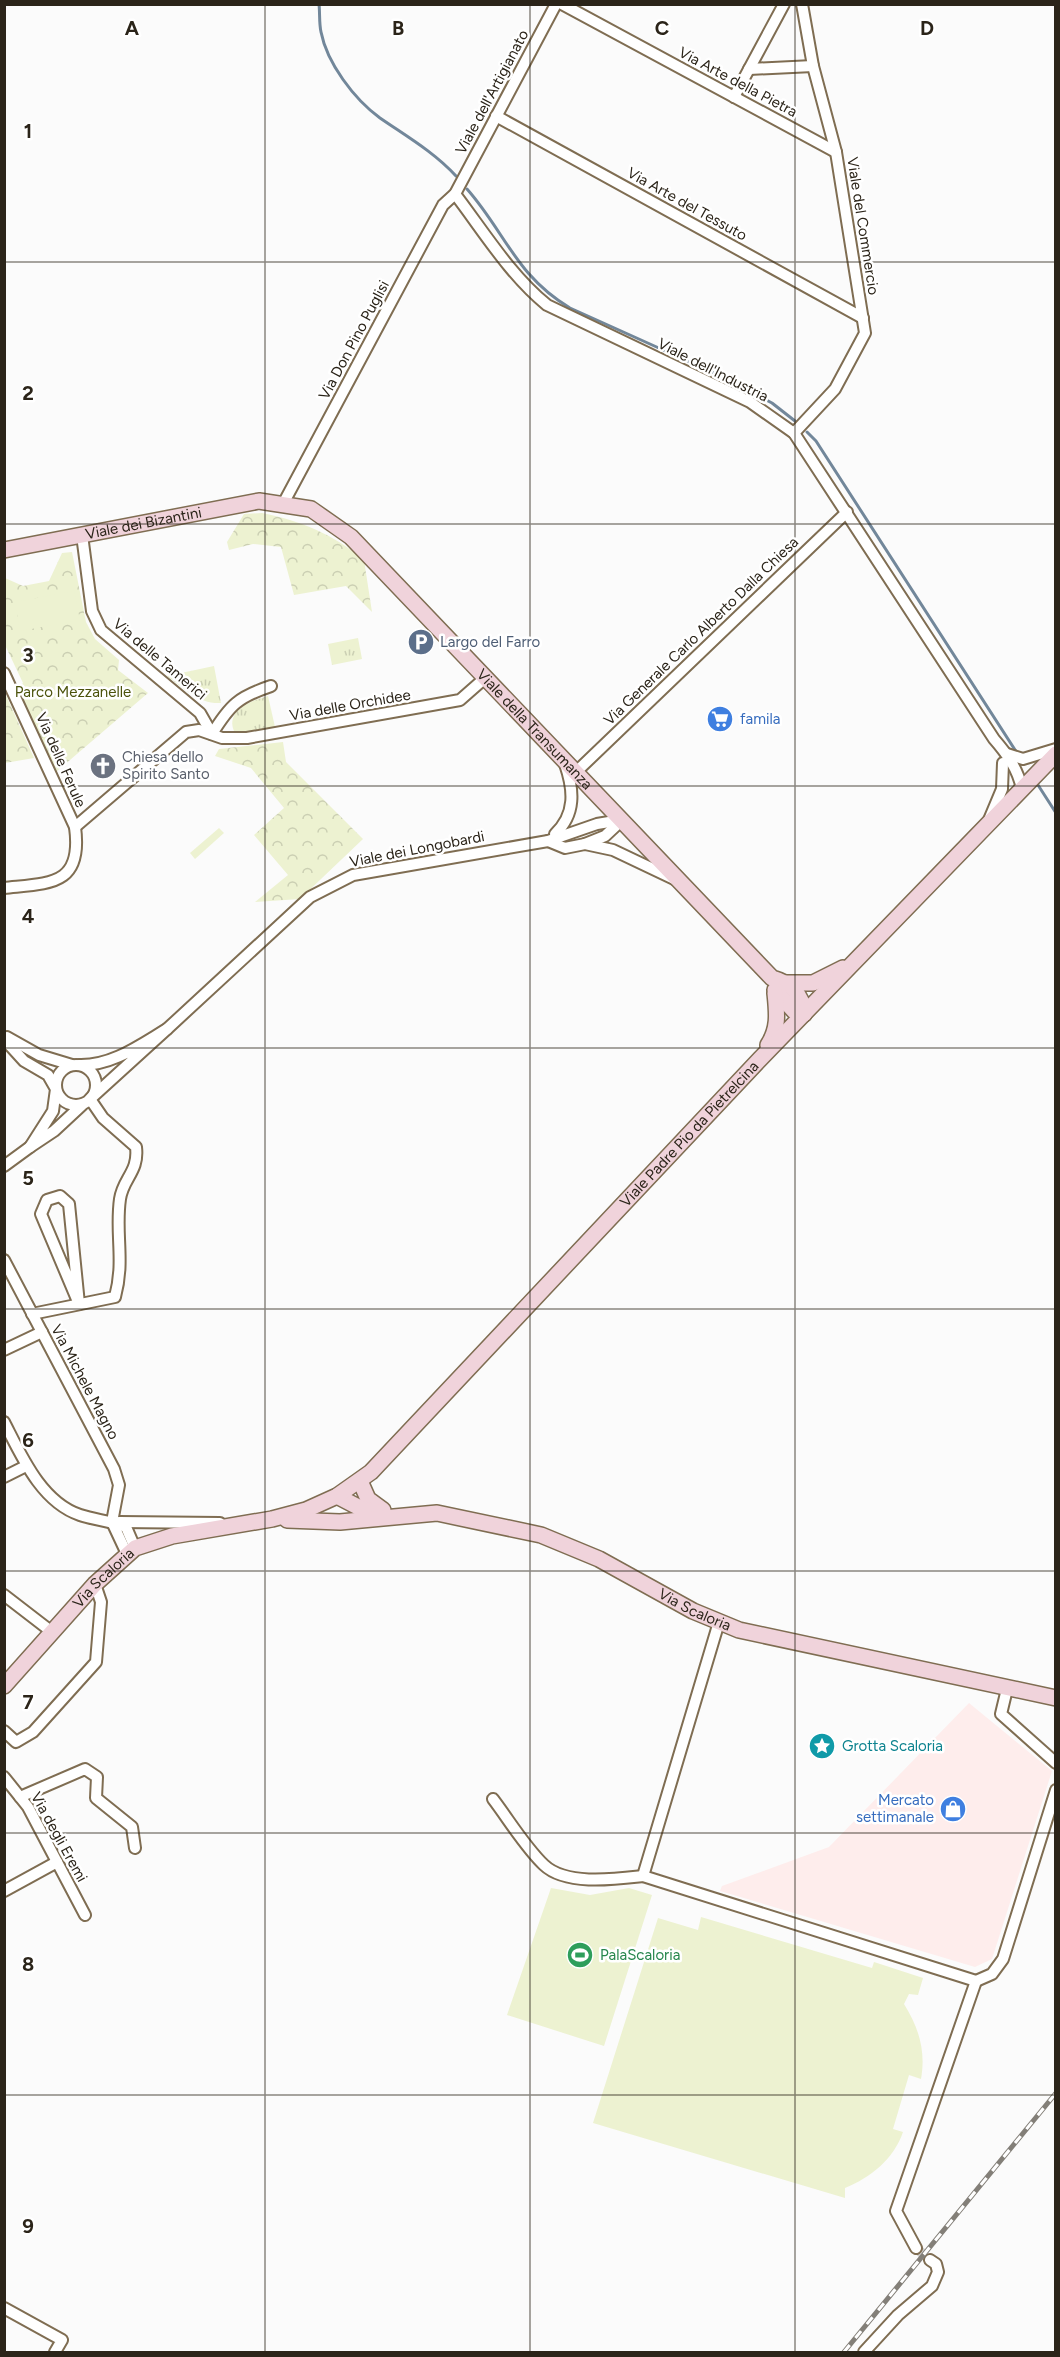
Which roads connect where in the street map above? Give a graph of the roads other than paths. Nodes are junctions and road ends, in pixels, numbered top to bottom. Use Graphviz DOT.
graph roads {
  1 [pos="556,4"];
  2 [pos="562,4"];
  3 [pos="784,4"];
  4 [pos="802,4"];
  5 [pos="813,66"];
  6 [pos="749,69"];
  7 [pos="734,97"];
  8 [pos="496,116"];
  9 [pos="836,152"];
  10 [pos="455,194"];
  11 [pos="863,318"];
  12 [pos="794,433"];
  13 [pos="283,504"];
  14 [pos="847,512"];
  15 [pos="82,535"];
  16 [pos="4,550"];
  17 [pos="4,672"];
  18 [pos="485,678"];
  19 [pos="271,686"];
  20 [pos="212,734"];
  21 [pos="1056,749"];
  22 [pos="1056,754"];
  23 [pos="1005,758"];
  24 [pos="564,761"];
  25 [pos="576,772"];
  26 [pos="1022,789"];
  27 [pos="621,820"];
  28 [pos="987,824"];
  29 [pos="75,827"];
  30 [pos="548,841"];
  31 [pos="585,844"];
  32 [pos="680,882"];
  33 [pos="4,888"];
  34 [pos="854,962"];
  35 [pos="778,985"];
  36 [pos="804,1014"];
  37 [pos="167,1029"];
  38 [pos="4,1037"];
  39 [pos="760,1059"];
  40 [pos="76,1065"];
  41 [pos="56,1089"];
  42 [pos="86,1102"];
  43 [pos="30,1147"];
  44 [pos="4,1166"];
  45 [pos="4,1260"];
  46 [pos="79,1304"];
  47 [pos="32,1314"];
  48 [pos="42,1332"];
  49 [pos="4,1350"];
  50 [pos="4,1422"];
  51 [pos="26,1466"];
  52 [pos="4,1477"];
  53 [pos="360,1480"];
  54 [pos="337,1496"];
  55 [pos="390,1515"];
  56 [pos="272,1519"];
  57 [pos="112,1522"];
  58 [pos="340,1522"];
  59 [pos="235,1524"];
  60 [pos="131,1551"];
  61 [pos="95,1584"];
  62 [pos="4,1595"];
  63 [pos="719,1622"];
  64 [pos="52,1632"];
  65 [pos="4,1686"];
  66 [pos="1006,1689"];
  67 [pos="1056,1698"];
  68 [pos="4,1731"];
  69 [pos="1056,1763"];
  70 [pos="4,1776"];
  71 [pos="1056,1790"];
  72 [pos="20,1797"];
  73 [pos="493,1799"];
  74 [pos="135,1848"];
  75 [pos="57,1862"];
  76 [pos="643,1876"];
  77 [pos="4,1891"];
  78 [pos="85,1915"];
  79 [pos="976,1982"];
  80 [pos="916,2248"];
  81 [pos="930,2260"];
  82 [pos="4,2308"];
  83 [pos="55,2352"];
  84 [pos="864,2352"];
  1 -- 8 [label="street, Viale dell'Artigianato"];
  2 -- 7 [label="street, Via Arte della Pietra"];
  3 -- 6 [label="street"];
  4 -- 5 [label="street, Viale del Commercio"];
  5 -- 6 [label="street"];
  5 -- 9 [label="street, Viale del Commercio"];
  6 -- 7 [label="street"];
  7 -- 9 [label="street, Via Arte della Pietra"];
  8 -- 10 [label="street, Viale dell'Artigianato"];
  8 -- 11 [label="street, Via Arte del Tessuto"];
  9 -- 11 [label="street, Viale del Commercio"];
  10 -- 12 [label="street, Viale dell'Industria"];
  10 -- 13 [label="street, Via Don Pino Puglisi"];
  11 -- 12 [label="street, Viale del Commercio"];
  12 -- 14 [label="street, Viale dell'Industria"];
  13 -- 15 [label="street, Viale dei Bizantini"];
  13 -- 18 [label="street, Viale della Transumanza"];
  14 -- 23 [label="street, Viale dell'Industria"];
  14 -- 25 [label="street, Via Generale Carlo Alberto Dalla Chiesa"];
  15 -- 16 [label="street, Viale dei Bizantini"];
  15 -- 20 [label="street, Via delle Tamerici"];
  17 -- 29 [label="street, Via delle Ferule"];
  18 -- 20 [label="street, Via delle Orchidee"];
  18 -- 24 [label="street, Viale della Transumanza"];
  19 -- 20 [label="street"];
  20 -- 29 [label="street, Via delle Orchidee"];
  21 -- 23 [label="street"];
  22 -- 26 [label="street, Viale Padre Pio da Pietrelcina"];
  23 -- 26 [label="street, Viale dell'Industria"];
  23 -- 28 [label="street"];
  24 -- 25 [label="street, Viale della Transumanza"];
  24 -- 30 [label="street"];
  25 -- 27 [label="street, Viale della Transumanza"];
  26 -- 28 [label="street, Viale Padre Pio da Pietrelcina"];
  27 -- 30 [label="street, Viale dei Longobardi"];
  27 -- 31 [label="street, Viale dei Longobardi"];
  27 -- 32 [label="street, Viale della Transumanza"];
  28 -- 34 [label="street, Viale Padre Pio da Pietrelcina"];
  29 -- 33 [label="street"];
  30 -- 31 [label="street, Viale dei Longobardi"];
  30 -- 37 [label="street, Viale dei Longobardi"];
  31 -- 32 [label="street, Viale dei Longobardi"];
  32 -- 35 [label="street, Viale della Transumanza"];
  34 -- 35 [label="street"];
  34 -- 36 [label="street, Viale Padre Pio da Pietrelcina"];
  35 -- 36 [label="street, Viale della Transumanza"];
  35 -- 39 [label="street"];
  36 -- 39 [label="street, Viale Padre Pio da Pietrelcina"];
  37 -- 40 [label="street, Viale dei Longobardi"];
  37 -- 42 [label="street, Viale dei Longobardi"];
  38 -- 40 [label="street"];
  38 -- 41 [label="street"];
  39 -- 53 [label="street, Viale Padre Pio da Pietrelcina"];
  40 -- 41 [label="street"];
  40 -- 42 [label="street"];
  41 -- 42 [label="street"];
  41 -- 43 [label="street"];
  42 -- 43 [label="street, Viale dei Longobardi"];
  42 -- 46 [label="street"];
  43 -- 44 [label="street, Viale dei Longobardi"];
  45 -- 47 [label="street, Via Michele Magno"];
  46 -- 46 [label="street"];
  46 -- 47 [label="street"];
  47 -- 48 [label="street, Via Michele Magno"];
  48 -- 49 [label="street"];
  48 -- 57 [label="street, Via Michele Magno"];
  50 -- 51 [label="street, Via Scaloria"];
  51 -- 52 [label="street"];
  51 -- 57 [label="street, Via Scaloria"];
  53 -- 54 [label="street, Via Scaloria"];
  53 -- 55 [label="street"];
  54 -- 55 [label="street, Via Scaloria"];
  54 -- 56 [label="street, Via Scaloria"];
  54 -- 58 [label="street"];
  55 -- 58 [label="street, Via Scaloria"];
  55 -- 63 [label="street, Via Scaloria"];
  56 -- 58 [label="street, Via Scaloria"];
  56 -- 59 [label="street, Via Scaloria"];
  57 -- 59 [label="street, Via Scaloria"];
  57 -- 60 [label="street"];
  59 -- 60 [label="street, Via Scaloria"];
  60 -- 61 [label="street, Via Scaloria"];
  61 -- 64 [label="street, Via Scaloria"];
  61 -- 68 [label="street"];
  62 -- 64 [label="street"];
  63 -- 66 [label="street, Via Scaloria"];
  63 -- 76 [label="street"];
  64 -- 65 [label="street, Via Scaloria"];
  66 -- 67 [label="street, Via Scaloria"];
  66 -- 69 [label="street"];
  70 -- 72 [label="street, Via degli Eremi"];
  71 -- 79 [label="street"];
  72 -- 74 [label="street"];
  72 -- 75 [label="street, Via degli Eremi"];
  73 -- 76 [label="street"];
  75 -- 77 [label="street"];
  75 -- 78 [label="street, Via degli Eremi"];
  76 -- 79 [label="street"];
  79 -- 80 [label="street"];
  81 -- 84 [label="street"];
  82 -- 83 [label="street"];
}
